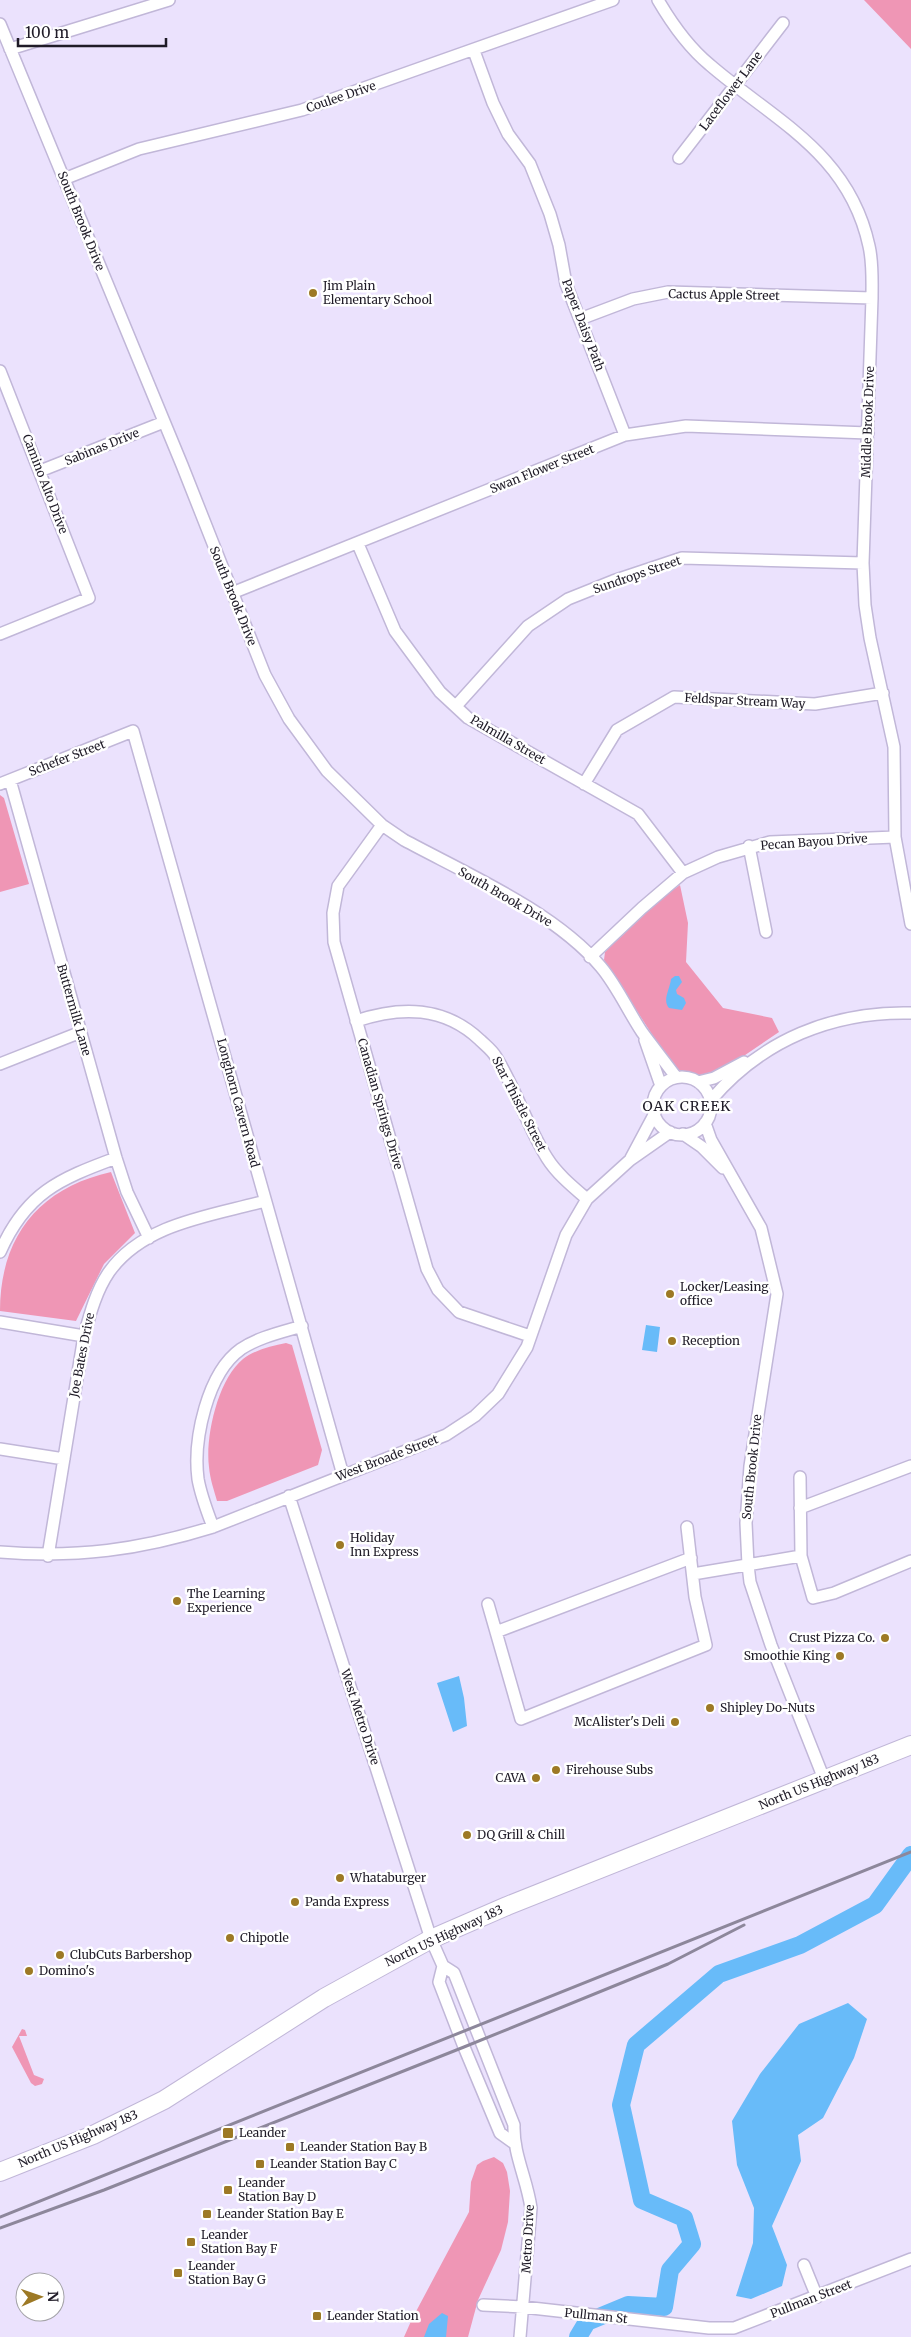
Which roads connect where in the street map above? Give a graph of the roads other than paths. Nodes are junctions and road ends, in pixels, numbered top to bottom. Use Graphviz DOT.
graph roads {
  1 [pos="169,0"];
  2 [pos="613,0"];
  3 [pos="658,0"];
  4 [pos="783,23"];
  5 [pos="0,24"];
  6 [pos="10,49"];
  7 [pos="474,51"];
  8 [pos="736,85"];
  9 [pos="679,158"];
  10 [pos="64,179"];
  11 [pos="872,298"];
  12 [pos="580,319"];
  13 [pos="0,371"];
  14 [pos="164,422"];
  15 [pos="868,433"];
  16 [pos="625,435"];
  17 [pos="40,471"];
  18 [pos="358,544"];
  19 [pos="863,563"];
  20 [pos="232,593"];
  21 [pos="0,634"];
  22 [pos="883,693"];
  23 [pos="456,706"];
  24 [pos="133,731"];
  25 [pos="5,782"];
  26 [pos="584,784"];
  27 [pos="382,825"];
  28 [pos="895,837"];
  29 [pos="749,846"];
  30 [pos="682,873"];
  31 [pos="911,924"];
  32 [pos="766,932"];
  33 [pos="590,957"];
  34 [pos="911,1013"];
  35 [pos="356,1020"];
  36 [pos="81,1032"];
  37 [pos="643,1034"];
  38 [pos="762,1054"];
  39 [pos="0,1064"];
  40 [pos="676,1078"];
  41 [pos="698,1082"];
  42 [pos="661,1086"];
  43 [pos="711,1100"];
  44 [pos="655,1113"];
  45 [pos="706,1123"];
  46 [pos="670,1132"];
  47 [pos="683,1134"];
  48 [pos="116,1158"];
  49 [pos="630,1160"];
  50 [pos="735,1180"];
  51 [pos="587,1199"];
  52 [pos="265,1200"];
  53 [pos="149,1238"];
  54 [pos="0,1252"];
  55 [pos="0,1322"];
  56 [pos="302,1326"];
  57 [pos="84,1336"];
  58 [pos="530,1336"];
  59 [pos="0,1449"];
  60 [pos="64,1458"];
  61 [pos="911,1466"];
  62 [pos="342,1475"];
  63 [pos="800,1477"];
  64 [pos="289,1496"];
  65 [pos="800,1508"];
  66 [pos="213,1527"];
  67 [pos="687,1527"];
  68 [pos="0,1552"];
  69 [pos="48,1556"];
  70 [pos="801,1556"];
  71 [pos="691,1558"];
  72 [pos="911,1561"];
  73 [pos="748,1565"];
  74 [pos="693,1574"];
  75 [pos="488,1604"];
  76 [pos="496,1632"];
  77 [pos="911,1745"];
  78 [pos="824,1780"];
  79 [pos="431,1939"];
  80 [pos="443,1966"];
  81 [pos="514,2143"];
  82 [pos="0,2172"];
  83 [pos="911,2259"];
  84 [pos="804,2265"];
  85 [pos="817,2297"];
  86 [pos="483,2305"];
  87 [pos="523,2307"];
  88 [pos="709,2328"];
  89 [pos="736,2333"];
  90 [pos="520,2337"];
  1 -- 6 [label="street"];
  2 -- 7 [label="street, Coulee Drive"];
  3 -- 8 [label="street, Middle Brook Drive"];
  4 -- 8 [label="street, Laceflower Lane"];
  5 -- 6 [label="street, South Brook Drive"];
  6 -- 10 [label="street, South Brook Drive"];
  7 -- 10 [label="street, Coulee Drive"];
  7 -- 12 [label="street, Paper Daisy Path"];
  8 -- 9 [label="street, Laceflower Lane"];
  8 -- 11 [label="street, Middle Brook Drive"];
  10 -- 14 [label="street, South Brook Drive"];
  11 -- 12 [label="street, Cactus Apple Street"];
  11 -- 15 [label="street, Middle Brook Drive"];
  12 -- 16 [label="street, Paper Daisy Path"];
  13 -- 17 [label="street, Camino Alto Drive"];
  14 -- 17 [label="street, Sabinas Drive"];
  14 -- 20 [label="street, South Brook Drive"];
  15 -- 16 [label="street, Swan Flower Street"];
  15 -- 19 [label="street, Middle Brook Drive"];
  16 -- 18 [label="street, Swan Flower Street"];
  17 -- 21 [label="street, Camino Alto Drive"];
  18 -- 20 [label="street, Swan Flower Street"];
  18 -- 23 [label="street, Palmilla Street"];
  19 -- 22 [label="street, Middle Brook Drive"];
  19 -- 23 [label="street, Sundrops Street"];
  20 -- 27 [label="street, South Brook Drive"];
  22 -- 26 [label="street, Feldspar Stream Way"];
  22 -- 28 [label="street, Middle Brook Drive"];
  23 -- 26 [label="street, Palmilla Street"];
  24 -- 25 [label="street, Schefer Street"];
  24 -- 52 [label="street, Longhorn Cavern Road"];
  25 -- 36 [label="street, Buttermilk Lane"];
  26 -- 30 [label="street, Palmilla Street"];
  27 -- 33 [label="street, South Brook Drive"];
  27 -- 35 [label="street, Canadian Springs Drive"];
  28 -- 29 [label="street, Pecan Bayou Drive"];
  28 -- 31 [label="street, Middle Brook Drive"];
  29 -- 30 [label="street, Pecan Bayou Drive"];
  29 -- 32 [label="street"];
  30 -- 33 [label="street, Pecan Bayou Drive"];
  33 -- 37 [label="street, South Brook Drive"];
  34 -- 38 [label="street"];
  35 -- 51 [label="street, Star Thistle Street"];
  35 -- 58 [label="street, Canadian Springs Drive"];
  36 -- 39 [label="street"];
  36 -- 48 [label="street, Buttermilk Lane"];
  37 -- 40 [label="street, South Brook Drive"];
  37 -- 42 [label="street, South Brook Drive"];
  38 -- 41 [label="street"];
  38 -- 43 [label="street"];
  40 -- 41 [label="street"];
  40 -- 42 [label="street"];
  41 -- 43 [label="street"];
  42 -- 44 [label="street"];
  43 -- 45 [label="street"];
  44 -- 46 [label="street"];
  44 -- 49 [label="street, West Broade Street"];
  45 -- 47 [label="street"];
  45 -- 50 [label="street, South Brook Drive"];
  46 -- 47 [label="street"];
  46 -- 49 [label="street, West Broade Street"];
  47 -- 50 [label="street, South Brook Drive"];
  48 -- 53 [label="street, Buttermilk Lane"];
  48 -- 54 [label="street"];
  49 -- 51 [label="street, West Broade Street"];
  50 -- 73 [label="street, South Brook Drive"];
  51 -- 58 [label="street, West Broade Street"];
  52 -- 53 [label="street, Joe Bates Drive"];
  52 -- 56 [label="street, Longhorn Cavern Road"];
  53 -- 57 [label="street, Joe Bates Drive"];
  55 -- 57 [label="street"];
  56 -- 62 [label="street, Longhorn Cavern Road"];
  56 -- 66 [label="street"];
  57 -- 60 [label="street, Joe Bates Drive"];
  58 -- 62 [label="street, West Broade Street"];
  59 -- 60 [label="street"];
  60 -- 69 [label="street, Joe Bates Drive"];
  61 -- 65 [label="street"];
  62 -- 64 [label="street, West Broade Street"];
  63 -- 65 [label="street"];
  64 -- 66 [label="street, West Broade Street"];
  64 -- 79 [label="street, West Metro Drive"];
  65 -- 70 [label="street"];
  66 -- 69 [label="street, West Broade Street"];
  67 -- 71 [label="street"];
  68 -- 69 [label="street, West Broade Street"];
  70 -- 72 [label="street"];
  70 -- 73 [label="street"];
  71 -- 74 [label="street"];
  71 -- 76 [label="street"];
  73 -- 74 [label="street"];
  73 -- 78 [label="street, South Brook Drive"];
  74 -- 76 [label="street"];
  75 -- 76 [label="street"];
  77 -- 78 [label="main road, North US Highway 183"];
  78 -- 79 [label="main road, North US Highway 183"];
  79 -- 80 [label="street, Metro Drive"];
  79 -- 82 [label="main road, North US Highway 183"];
  80 -- 81 [label="street, Metro Drive"];
  80 -- 81 [label="street, Metro Drive"];
  81 -- 87 [label="street, Metro Drive"];
  83 -- 85 [label="street, Pullman Street"];
  84 -- 85 [label="street"];
  85 -- 89 [label="street, Pullman Street"];
  86 -- 87 [label="street, Pullman St"];
  87 -- 88 [label="street, Pullman St"];
  87 -- 90 [label="street, Metro Drive"];
  88 -- 89 [label="street, Pullman Street"];
}
